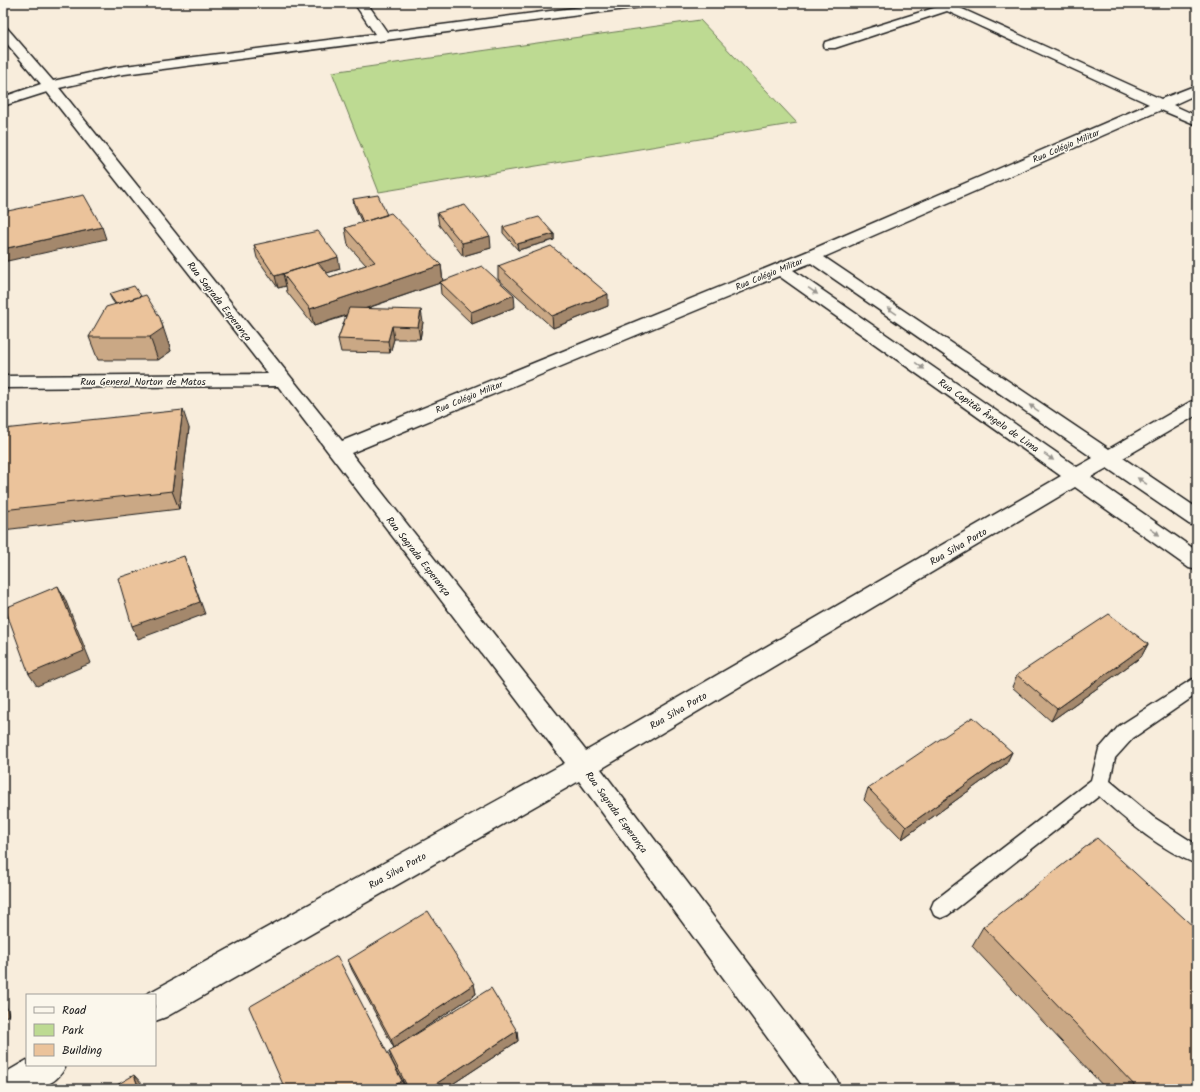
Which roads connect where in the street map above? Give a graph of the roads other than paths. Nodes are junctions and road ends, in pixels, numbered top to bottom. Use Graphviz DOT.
graph roads {
  1 [pos="360,3"];
  2 [pos="641,3"];
  3 [pos="605,5"];
  4 [pos="944,5"];
  5 [pos="3,31"];
  6 [pos="383,36"];
  7 [pos="830,45"];
  8 [pos="50,86"];
  9 [pos="1197,89"];
  10 [pos="3,102"];
  11 [pos="1161,105"];
  12 [pos="1197,121"];
  13 [pos="812,256"];
  14 [pos="781,269"];
  15 [pos="921,330"];
  16 [pos="891,345"];
  17 [pos="283,380"];
  18 [pos="3,382"];
  19 [pos="1197,406"];
  20 [pos="337,451"];
  21 [pos="1108,458"];
  22 [pos="1076,476"];
  23 [pos="1197,519"];
  24 [pos="1197,562"];
  25 [pos="1197,685"];
  26 [pos="583,766"];
  27 [pos="1100,784"];
  28 [pos="1197,855"];
  29 [pos="941,908"];
  30 [pos="156,1005"];
  31 [pos="48,1066"];
  32 [pos="7,1089"];
  33 [pos="825,1089"];
  1 -- 6 [label="street"];
  2 -- 3 [label="street"];
  3 -- 6 [label="street"];
  4 -- 7 [label="street"];
  4 -- 11 [label="street"];
  5 -- 8 [label="street, Rua Sagrada Esperança"];
  6 -- 8 [label="street"];
  8 -- 10 [label="street"];
  8 -- 17 [label="street, Rua Sagrada Esperança"];
  9 -- 11 [label="street, Rua Colégio Militar"];
  11 -- 12 [label="street"];
  11 -- 13 [label="street, Rua Colégio Militar"];
  13 -- 14 [label="street, Rua Colégio Militar"];
  15 -- 13 [label="street, one-way"];
  14 -- 16 [label="street, Rua Capitão Ângelo de Lima, one-way"];
  14 -- 20 [label="street, Rua Colégio Militar"];
  15 -- 16 [label="street"];
  21 -- 15 [label="street, one-way"];
  16 -- 22 [label="street, Rua Capitão Ângelo de Lima, one-way"];
  17 -- 18 [label="street, Rua General Norton de Matos"];
  17 -- 20 [label="street, Rua Sagrada Esperança"];
  19 -- 21 [label="street, Rua Silva Porto"];
  20 -- 26 [label="street, Rua Sagrada Esperança"];
  21 -- 22 [label="street, Rua Silva Porto"];
  23 -- 21 [label="street, one-way"];
  22 -- 24 [label="street, Rua Capitão Ângelo de Lima, one-way"];
  22 -- 26 [label="street, Rua Silva Porto"];
  25 -- 27 [label="lane"];
  26 -- 30 [label="street, Rua Silva Porto"];
  26 -- 33 [label="street, Rua Sagrada Esperança"];
  27 -- 28 [label="lane"];
  27 -- 29 [label="lane"];
  31 -- 32 [label="street"];
}
